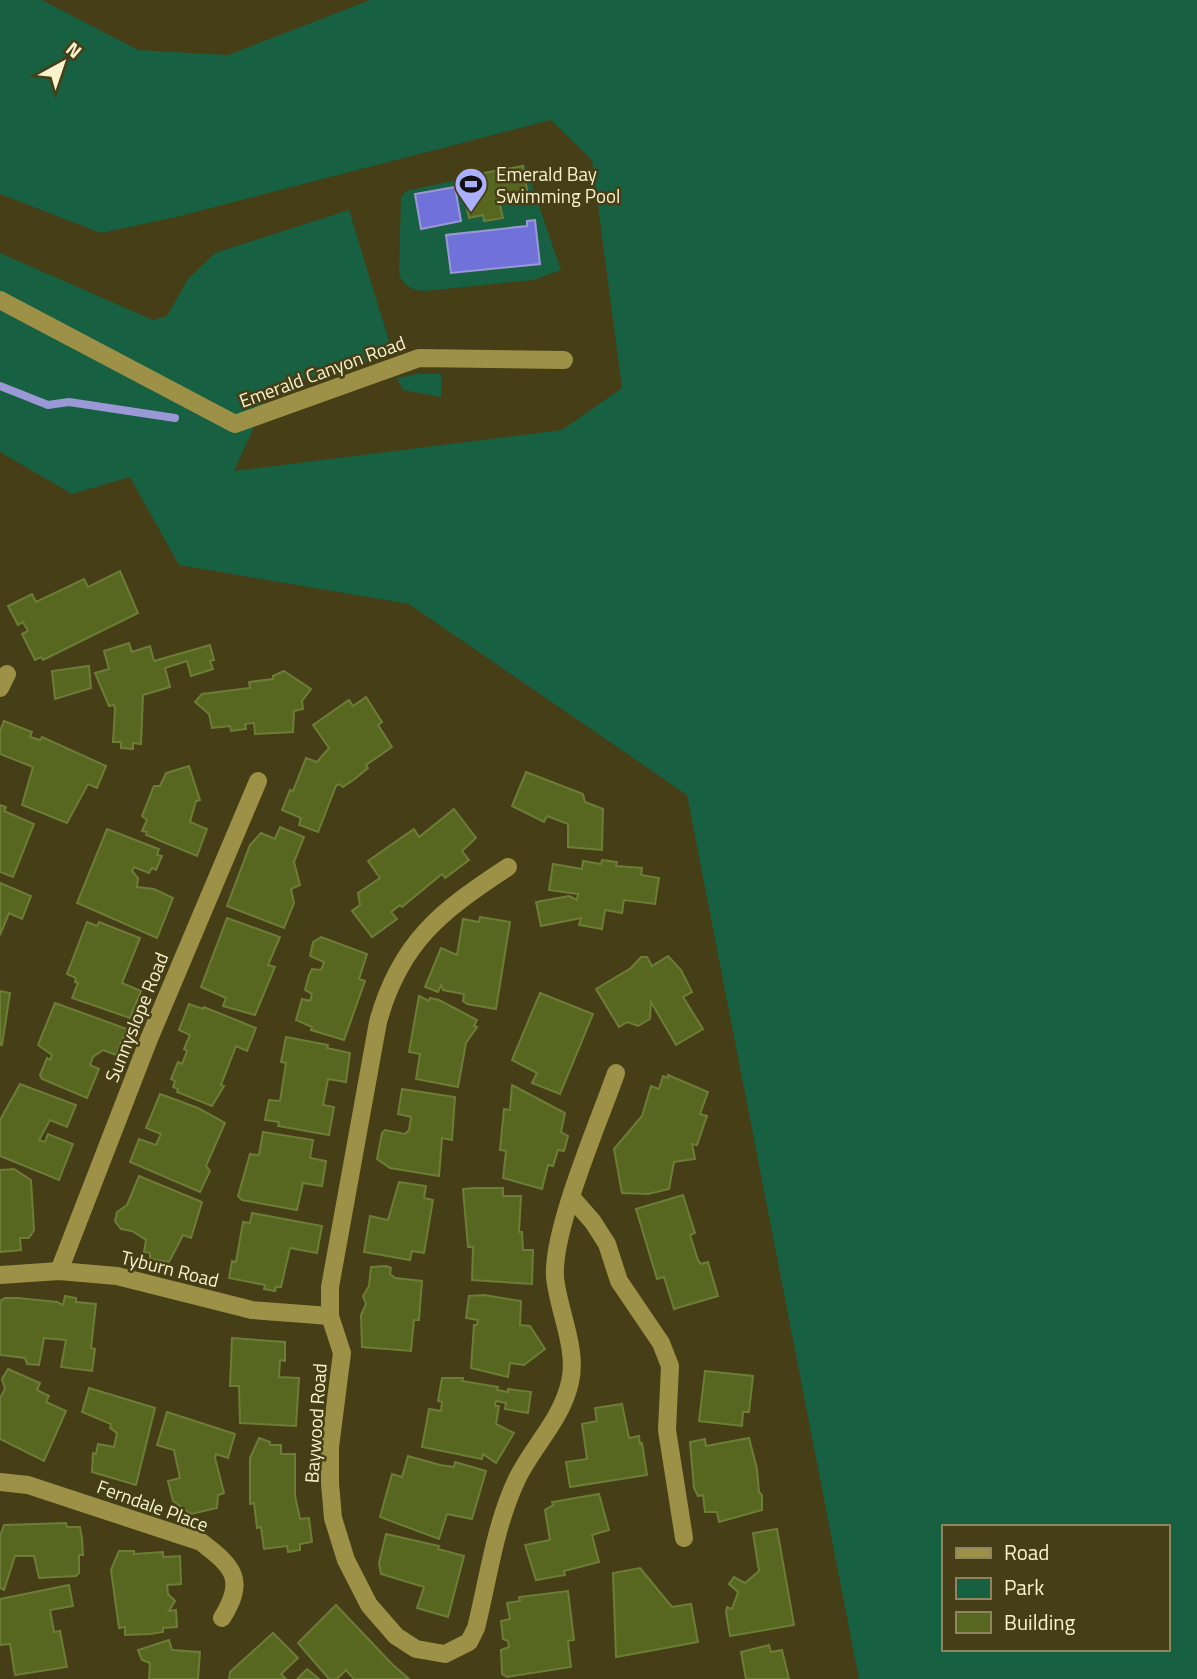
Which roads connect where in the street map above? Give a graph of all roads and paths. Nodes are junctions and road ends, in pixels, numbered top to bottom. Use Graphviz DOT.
graph roads {
  1 [pos="0,300"];
  2 [pos="564,360"];
  3 [pos="258,780"];
  4 [pos="508,867"];
  5 [pos="617,1073"];
  6 [pos="572,1198"];
  7 [pos="59,1271"];
  8 [pos="0,1275"];
  9 [pos="330,1316"];
  10 [pos="0,1482"];
  11 [pos="684,1538"];
  12 [pos="222,1618"];
  1 -- 2 [label="street, Emerald Canyon Road"];
  3 -- 7 [label="street, Sunnyslope Road"];
  4 -- 9 [label="street, Baywood Road"];
  5 -- 6 [label="street, Baywood Road"];
  6 -- 9 [label="street, Baywood Road"];
  6 -- 11 [label="street"];
  7 -- 8 [label="street, Tyburn Road"];
  7 -- 9 [label="street, Tyburn Road"];
  10 -- 12 [label="street, Ferndale Place"];
}
